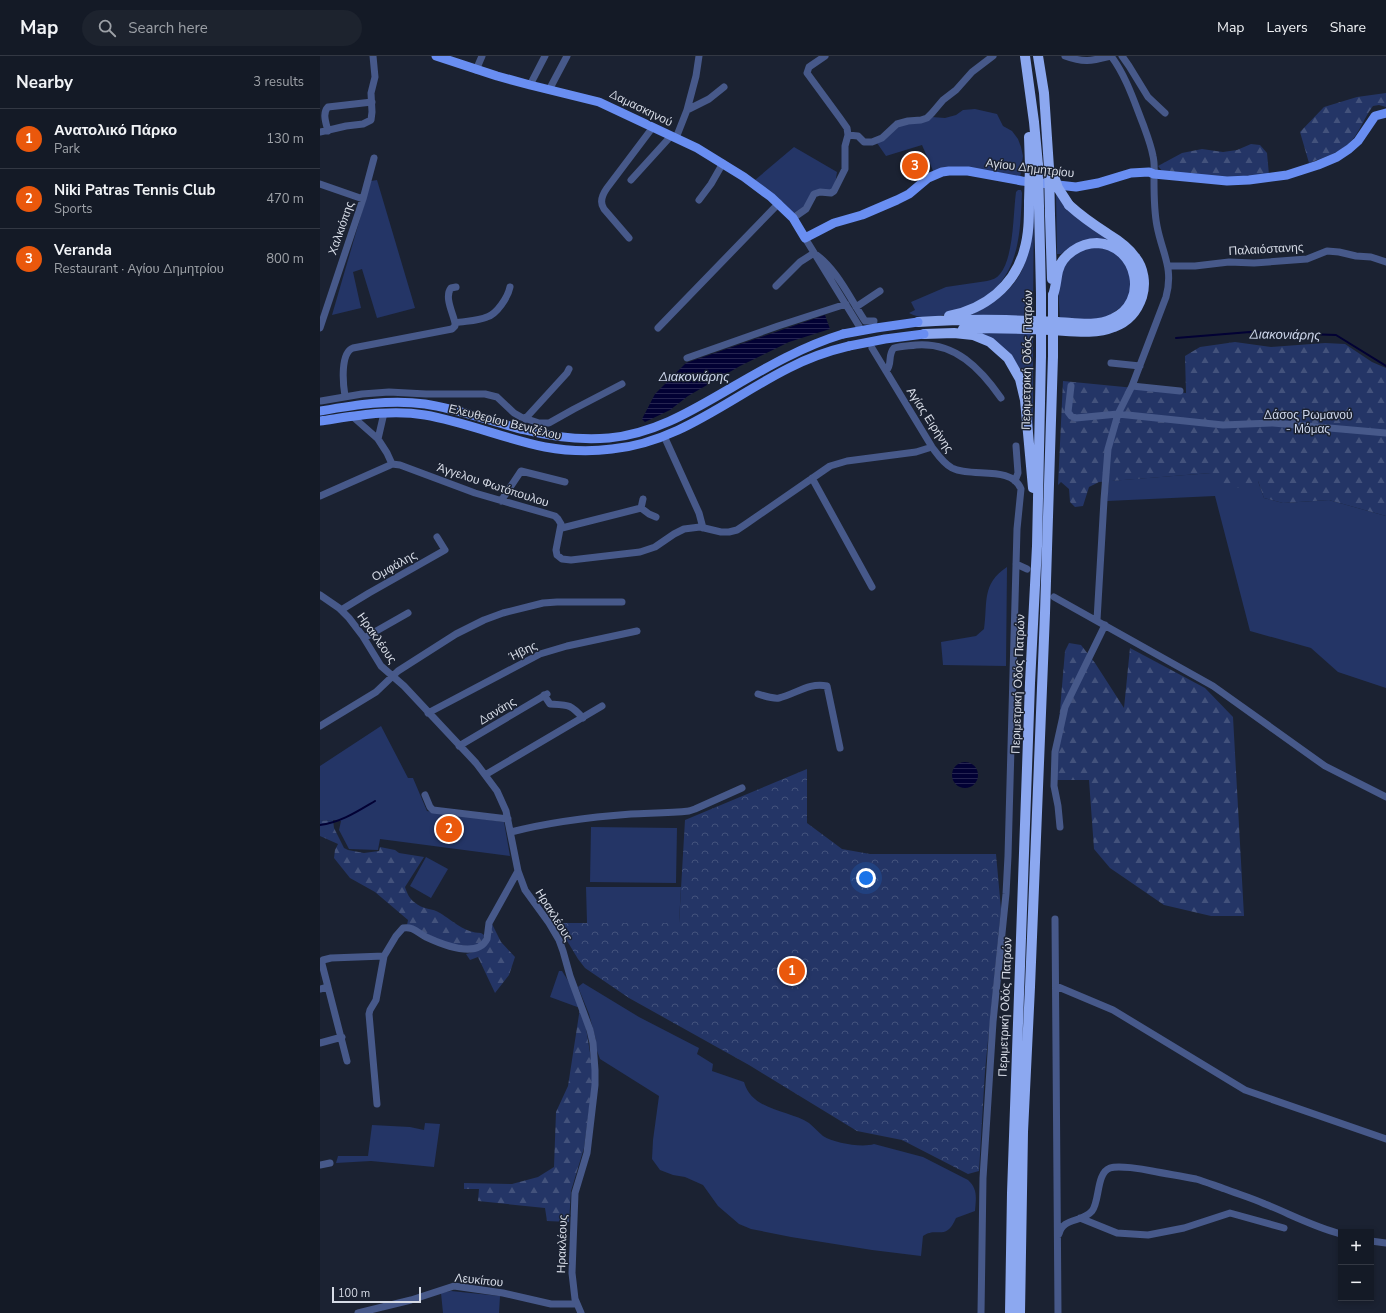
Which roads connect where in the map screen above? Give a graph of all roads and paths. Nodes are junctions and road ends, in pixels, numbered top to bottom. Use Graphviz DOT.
graph roads {
  1 [pos="373,56"];
  2 [pos="436,56"];
  3 [pos="482,56"];
  4 [pos="545,56"];
  5 [pos="567,56"];
  6 [pos="699,56"];
  7 [pos="825,56"];
  8 [pos="993,56"];
  9 [pos="1025,56"];
  10 [pos="1038,56"];
  11 [pos="1065,56"];
  12 [pos="1111,56"];
  13 [pos="1122,56"];
  14 [pos="460,60"];
  15 [pos="476,70"];
  16 [pos="530,85"];
  17 [pos="724,87"];
  18 [pos="549,90"];
  19 [pos="372,102"];
  20 [pos="687,110"];
  21 [pos="1165,113"];
  22 [pos="1386,113"];
  23 [pos="653,128"];
  24 [pos="328,131"];
  25 [pos="320,132"];
  26 [pos="848,135"];
  27 [pos="673,137"];
  28 [pos="374,158"];
  29 [pos="723,163"];
  30 [pos="1034,165"];
  31 [pos="1051,169"];
  32 [pos="1154,174"];
  33 [pos="631,180"];
  34 [pos="320,184"];
  35 [pos="363,199"];
  36 [pos="699,200"];
  37 [pos="779,203"];
  38 [pos="793,218"];
  39 [pos="629,238"];
  40 [pos="805,238"];
  41 [pos="814,253"];
  42 [pos="1386,262"];
  43 [pos="1168,266"];
  44 [pos="776,286"];
  45 [pos="456,287"];
  46 [pos="510,287"];
  47 [pos="880,291"];
  48 [pos="1053,295"];
  49 [pos="846,304"];
  50 [pos="856,306"];
  51 [pos="322,313"];
  52 [pos="874,321"];
  53 [pos="918,322"];
  54 [pos="455,323"];
  55 [pos="859,326"];
  56 [pos="320,328"];
  57 [pos="658,328"];
  58 [pos="924,334"];
  59 [pos="872,348"];
  60 [pos="687,358"];
  61 [pos="1111,363"];
  62 [pos="1140,366"];
  63 [pos="569,369"];
  64 [pos="886,371"];
  65 [pos="622,384"];
  66 [pos="1071,386"];
  67 [pos="1132,386"];
  68 [pos="1180,391"];
  69 [pos="345,396"];
  70 [pos="1001,398"];
  71 [pos="321,400"];
  72 [pos="323,410"];
  73 [pos="384,413"];
  74 [pos="1118,414"];
  75 [pos="352,416"];
  76 [pos="525,419"];
  77 [pos="320,421"];
  78 [pos="1386,433"];
  79 [pos="664,436"];
  80 [pos="378,439"];
  81 [pos="1016,446"];
  82 [pos="932,447"];
  83 [pos="392,464"];
  84 [pos="812,478"];
  85 [pos="1015,481"];
  86 [pos="565,482"];
  87 [pos="320,496"];
  88 [pos="643,499"];
  89 [pos="501,501"];
  90 [pos="641,508"];
  91 [pos="656,517"];
  92 [pos="562,528"];
  93 [pos="703,528"];
  94 [pos="438,537"];
  95 [pos="1016,564"];
  96 [pos="1027,569"];
  97 [pos="872,587"];
  98 [pos="320,595"];
  99 [pos="1054,597"];
  100 [pos="622,602"];
  101 [pos="341,610"];
  102 [pos="408,613"];
  103 [pos="1097,620"];
  104 [pos="1105,625"];
  105 [pos="637,631"];
  106 [pos="364,638"];
  107 [pos="392,676"];
  108 [pos="1030,683"];
  109 [pos="758,694"];
  110 [pos="602,706"];
  111 [pos="428,713"];
  112 [pos="583,718"];
  113 [pos="320,726"];
  114 [pos="459,746"];
  115 [pos="840,748"];
  116 [pos="485,775"];
  117 [pos="742,788"];
  118 [pos="425,795"];
  119 [pos="1386,797"];
  120 [pos="508,819"];
  121 [pos="1060,827"];
  122 [pos="510,832"];
  123 [pos="518,871"];
  124 [pos="1056,919"];
  125 [pos="384,956"];
  126 [pos="1056,986"];
  127 [pos="328,987"];
  128 [pos="320,989"];
  129 [pos="342,1037"];
  130 [pos="320,1043"];
  131 [pos="347,1061"];
  132 [pos="377,1104"];
  133 [pos="1386,1139"];
  134 [pos="330,1163"];
  135 [pos="320,1164"];
  136 [pos="1080,1218"];
  137 [pos="1284,1228"];
  138 [pos="1338,1233"];
  139 [pos="1058,1239"];
  140 [pos="1374,1242"];
  141 [pos="1386,1244"];
  142 [pos="577,1304"];
  143 [pos="358,1313"];
  144 [pos="581,1313"];
  145 [pos="981,1313"];
  146 [pos="1010,1313"];
  147 [pos="1020,1313"];
  148 [pos="1058,1313"];
  1 -- 19 [label="street"];
  2 -- 14 [label="main road, Δαμασκηνού"];
  3 -- 15 [label="street"];
  4 -- 16 [label="street"];
  5 -- 18 [label="street"];
  6 -- 20 [label="street"];
  7 -- 26 [label="street"];
  8 -- 26 [label="street"];
  9 -- 30 [label="highway, Περιμετρική Οδός Πατρών"];
  10 -- 31 [label="highway"];
  11 -- 12 [label="street"];
  12 -- 32 [label="street"];
  13 -- 21 [label="street"];
  14 -- 15 [label="main road, Δαμασκηνού"];
  15 -- 16 [label="main road, Δαμασκηνού"];
  16 -- 18 [label="main road, Δαμασκηνού"];
  17 -- 20 [label="street"];
  18 -- 23 [label="main road, Δαμασκηνού"];
  19 -- 24 [label="street"];
  19 -- 24 [label="street"];
  20 -- 27 [label="street"];
  22 -- 32 [label="main road, Αγίου Δημητρίου"];
  23 -- 27 [label="main road, Δαμασκηνού"];
  23 -- 39 [label="street"];
  24 -- 25 [label="street"];
  26 -- 38 [label="street"];
  27 -- 29 [label="main road, Δαμασκηνού"];
  27 -- 33 [label="street"];
  28 -- 35 [label="street, Χαλκιόπης"];
  29 -- 36 [label="street"];
  29 -- 37 [label="main road, Δαμασκηνού"];
  30 -- 53 [label="highway, bridge"];
  30 -- 108 [label="highway, Περιμετρική Οδός Πατρών, bridge"];
  31 -- 48 [label="highway, Περιμετρική Οδός Πατρών, bridge"];
  31 -- 58 [label="highway, bridge"];
  32 -- 40 [label="main road, Αγίου Δημητρίου"];
  32 -- 43 [label="street"];
  34 -- 35 [label="street"];
  35 -- 51 [label="street, Χαλκιόπης"];
  37 -- 38 [label="main road, Δαμασκηνού"];
  37 -- 57 [label="street"];
  38 -- 40 [label="main road, Δαμασκηνού"];
  40 -- 41 [label="street"];
  41 -- 44 [label="street"];
  41 -- 49 [label="street"];
  41 -- 50 [label="street"];
  42 -- 43 [label="street, Παλαιόστανης"];
  43 -- 62 [label="street"];
  45 -- 54 [label="street"];
  46 -- 54 [label="street"];
  47 -- 50 [label="street"];
  48 -- 53 [label="highway"];
  48 -- 147 [label="highway, Περιμετρική Οδός Πατρών, bridge"];
  49 -- 55 [label="street"];
  49 -- 60 [label="street"];
  50 -- 52 [label="street"];
  51 -- 56 [label="street, Χαλκιόπης"];
  53 -- 72 [label="main road, Ελευθερίου Βενιζέλου, bridge"];
  54 -- 69 [label="street"];
  58 -- 79 [label="main road, Ελευθερίου Βενιζέλου, bridge"];
  58 -- 108 [label="highway"];
  59 -- 64 [label="street, Αγίας Ειρήνης"];
  61 -- 62 [label="street"];
  62 -- 67 [label="street"];
  63 -- 76 [label="street"];
  64 -- 70 [label="street"];
  64 -- 82 [label="street, Αγίας Ειρήνης"];
  65 -- 76 [label="street"];
  66 -- 74 [label="street"];
  67 -- 68 [label="street"];
  67 -- 74 [label="street"];
  69 -- 71 [label="street"];
  69 -- 76 [label="street"];
  71 -- 72 [label="street"];
  73 -- 75 [label="main road, Ελευθερίου Βενιζέλου"];
  73 -- 79 [label="main road, Ελευθερίου Βενιζέλου"];
  73 -- 80 [label="street"];
  74 -- 78 [label="street"];
  74 -- 103 [label="street"];
  75 -- 77 [label="main road, Ελευθερίου Βενιζέλου"];
  75 -- 80 [label="street"];
  79 -- 93 [label="street"];
  80 -- 83 [label="street"];
  81 -- 85 [label="street"];
  82 -- 84 [label="street"];
  82 -- 85 [label="street, Αγίας Ειρήνης"];
  83 -- 87 [label="street"];
  83 -- 89 [label="street, Άγγελου Φωτόπουλου"];
  84 -- 93 [label="street"];
  84 -- 97 [label="street"];
  85 -- 95 [label="street"];
  86 -- 89 [label="street"];
  88 -- 90 [label="street"];
  89 -- 92 [label="street, Άγγελου Φωτόπουλου"];
  90 -- 91 [label="street"];
  90 -- 92 [label="street"];
  92 -- 93 [label="street"];
  94 -- 101 [label="street, Ομφάλης"];
  95 -- 96 [label="street"];
  95 -- 145 [label="street"];
  98 -- 101 [label="street, Ηρακλέους"];
  99 -- 103 [label="street"];
  100 -- 107 [label="street"];
  101 -- 106 [label="street, Ηρακλέους"];
  102 -- 106 [label="street"];
  103 -- 104 [label="street"];
  104 -- 119 [label="street"];
  104 -- 121 [label="street"];
  105 -- 111 [label="street, Ήβης"];
  106 -- 107 [label="street, Ηρακλέους"];
  107 -- 111 [label="street, Ηρακλέους"];
  107 -- 113 [label="street"];
  108 -- 146 [label="highway, Περιμετρική Οδός Πατρών"];
  109 -- 115 [label="street"];
  110 -- 112 [label="street"];
  111 -- 114 [label="street, Ηρακλέους"];
  112 -- 114 [label="street, Δανάης"];
  112 -- 116 [label="street"];
  114 -- 116 [label="street, Ηρακλέους"];
  116 -- 120 [label="street, Ηρακλέους"];
  117 -- 122 [label="street"];
  118 -- 120 [label="street"];
  120 -- 122 [label="street, Ηρακλέους"];
  122 -- 123 [label="street, Ηρακλέους"];
  123 -- 125 [label="street"];
  123 -- 142 [label="street, Ηρακλέους"];
  124 -- 126 [label="street"];
  125 -- 127 [label="street"];
  125 -- 132 [label="street"];
  126 -- 133 [label="street"];
  126 -- 139 [label="street"];
  127 -- 128 [label="street"];
  127 -- 129 [label="street"];
  129 -- 130 [label="street"];
  129 -- 131 [label="street"];
  134 -- 135 [label="street"];
  136 -- 137 [label="street"];
  136 -- 138 [label="street"];
  136 -- 139 [label="street"];
  139 -- 148 [label="street"];
  140 -- 141 [label="street"];
  142 -- 143 [label="street, Λευκίπου"];
  142 -- 144 [label="street, Ηρακλέους"];
}
